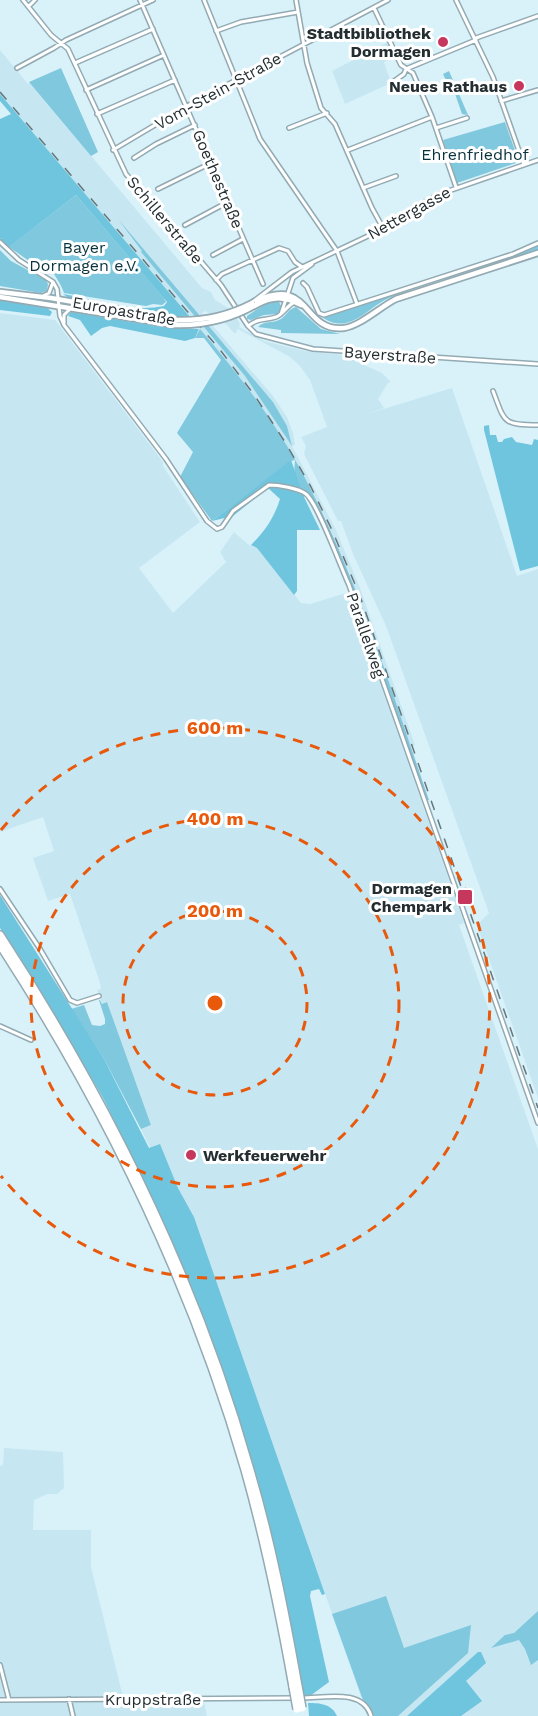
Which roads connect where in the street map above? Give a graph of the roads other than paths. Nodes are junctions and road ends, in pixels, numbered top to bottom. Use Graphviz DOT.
graph roads {
  1 [pos="23,0"];
  2 [pos="35,0"];
  3 [pos="140,0"];
  4 [pos="153,0"];
  5 [pos="204,0"];
  6 [pos="296,0"];
  7 [pos="388,0"];
  8 [pos="458,1"];
  9 [pos="142,5"];
  10 [pos="29,6"];
  11 [pos="374,8"];
  12 [pos="298,12"];
  13 [pos="538,16"];
  14 [pos="153,30"];
  15 [pos="216,31"];
  16 [pos="476,39"];
  17 [pos="62,42"];
  18 [pos="304,45"];
  19 [pos="164,55"];
  20 [pos="75,63"];
  21 [pos="17,68"];
  22 [pos="406,69"];
  23 [pos="175,80"];
  24 [pos="236,80"];
  25 [pos="393,82"];
  26 [pos="86,90"];
  27 [pos="538,90"];
  28 [pos="501,101"];
  29 [pos="187,106"];
  30 [pos="327,113"];
  31 [pos="98,114"];
  32 [pos="432,117"];
  33 [pos="467,118"];
  34 [pos="195,125"];
  35 [pos="289,128"];
  36 [pos="436,128"];
  37 [pos="113,150"];
  38 [pos="348,150"];
  39 [pos="134,158"];
  40 [pos="538,160"];
  41 [pos="211,163"];
  42 [pos="524,165"];
  43 [pos="396,176"];
  44 [pos="456,187"];
  45 [pos="363,188"];
  46 [pos="158,189"];
  47 [pos="228,202"];
  48 [pos="185,225"];
  49 [pos="383,228"];
  50 [pos="243,239"];
  51 [pos="0,242"];
  52 [pos="538,243"];
  53 [pos="337,251"];
  54 [pos="538,253"];
  55 [pos="213,255"];
  56 [pos="253,260"];
  57 [pos="316,261"];
  58 [pos="295,262"];
  59 [pos="302,267"];
  60 [pos="292,272"];
  61 [pos="216,280"];
  62 [pos="53,282"];
  63 [pos="303,283"];
  64 [pos="263,284"];
  65 [pos="0,294"];
  66 [pos="39,296"];
  67 [pos="287,296"];
  68 [pos="276,297"];
  69 [pos="58,302"];
  70 [pos="296,302"];
  71 [pos="254,304"];
  72 [pos="357,304"];
  73 [pos="283,307"];
  74 [pos="74,308"];
  75 [pos="308,310"];
  76 [pos="281,314"];
  77 [pos="175,323"];
  78 [pos="64,325"];
  79 [pos="248,326"];
  80 [pos="538,364"];
  81 [pos="493,391"];
  82 [pos="538,425"];
  83 [pos="0,889"];
  84 [pos="0,934"];
  85 [pos="0,945"];
  86 [pos="99,996"];
  87 [pos="0,1026"];
  88 [pos="31,1040"];
  89 [pos="538,1123"];
  90 [pos="0,1665"];
  91 [pos="296,1686"];
  92 [pos="69,1699"];
  93 [pos="0,1700"];
  94 [pos="9,1700"];
  95 [pos="299,1711"];
  96 [pos="73,1716"];
  97 [pos="303,1716"];
  98 [pos="372,1716"];
  1 -- 10 [label="street, Schillerstraße"];
  2 -- 10 [label="street"];
  3 -- 9 [label="street, Goethestraße"];
  4 -- 9 [label="street"];
  5 -- 15 [label="street"];
  6 -- 12 [label="street"];
  7 -- 11 [label="street, Vom-Stein-Straße"];
  8 -- 16 [label="street"];
  9 -- 14 [label="street, Goethestraße"];
  9 -- 17 [label="street"];
  10 -- 17 [label="street, Schillerstraße"];
  11 -- 18 [label="street, Vom-Stein-Straße"];
  11 -- 22 [label="street"];
  12 -- 15 [label="street"];
  12 -- 18 [label="street"];
  13 -- 16 [label="street"];
  14 -- 19 [label="street, Goethestraße"];
  14 -- 20 [label="street"];
  15 -- 24 [label="street"];
  16 -- 22 [label="street"];
  16 -- 28 [label="street"];
  17 -- 20 [label="street, Schillerstraße"];
  17 -- 21 [label="street"];
  18 -- 24 [label="street, Vom-Stein-Straße"];
  18 -- 30 [label="street"];
  19 -- 23 [label="street, Goethestraße"];
  19 -- 26 [label="street"];
  20 -- 26 [label="street, Schillerstraße"];
  22 -- 25 [label="street"];
  22 -- 32 [label="street"];
  23 -- 29 [label="street, Goethestraße"];
  23 -- 31 [label="street"];
  24 -- 29 [label="street, Vom-Stein-Straße"];
  24 -- 53 [label="street"];
  26 -- 31 [label="street, Schillerstraße"];
  27 -- 28 [label="street"];
  28 -- 42 [label="street"];
  29 -- 34 [label="street, Goethestraße"];
  29 -- 37 [label="street, Vom-Stein-Straße"];
  30 -- 35 [label="street"];
  30 -- 38 [label="street"];
  31 -- 37 [label="street, Schillerstraße"];
  32 -- 36 [label="street"];
  32 -- 38 [label="street"];
  33 -- 36 [label="street"];
  34 -- 39 [label="street"];
  34 -- 41 [label="street, Goethestraße"];
  36 -- 44 [label="street"];
  37 -- 61 [label="street, Schillerstraße"];
  38 -- 45 [label="street"];
  40 -- 42 [label="street, Nettergasse"];
  41 -- 46 [label="street"];
  41 -- 47 [label="street, Goethestraße"];
  42 -- 44 [label="street, Nettergasse"];
  43 -- 45 [label="street"];
  44 -- 49 [label="street, Nettergasse"];
  45 -- 49 [label="street"];
  47 -- 48 [label="street"];
  47 -- 50 [label="street, Goethestraße"];
  49 -- 53 [label="street, Nettergasse"];
  50 -- 55 [label="street"];
  50 -- 56 [label="street, Goethestraße"];
  51 -- 62 [label="street"];
  52 -- 72 [label="street"];
  53 -- 57 [label="street, Nettergasse"];
  53 -- 72 [label="street"];
  54 -- 75 [label="main road, Europastraße"];
  56 -- 58 [label="street"];
  56 -- 61 [label="street"];
  56 -- 64 [label="street, Goethestraße"];
  57 -- 59 [label="street, Nettergasse"];
  57 -- 67 [label="street, Nettergasse"];
  58 -- 59 [label="street"];
  58 -- 60 [label="street"];
  59 -- 60 [label="street, Nettergasse"];
  60 -- 71 [label="street, Nettergasse"];
  61 -- 79 [label="street, Schillerstraße"];
  62 -- 66 [label="street"];
  62 -- 69 [label="street, Parallelweg"];
  63 -- 72 [label="street"];
  65 -- 66 [label="main road, Europastraße"];
  65 -- 69 [label="main road, Europastraße"];
  66 -- 69 [label="main road, Europastraße"];
  67 -- 68 [label="main road, Europastraße"];
  67 -- 70 [label="main road, Europastraße"];
  67 -- 71 [label="main road, Europastraße"];
  67 -- 73 [label="street"];
  67 -- 75 [label="main road, Europastraße"];
  68 -- 71 [label="main road, Europastraße"];
  68 -- 73 [label="street"];
  69 -- 74 [label="main road, Europastraße"];
  69 -- 77 [label="main road, Europastraße"];
  69 -- 78 [label="street, Parallelweg"];
  70 -- 75 [label="main road, Europastraße"];
  70 -- 76 [label="street"];
  71 -- 77 [label="main road, Europastraße, bridge"];
  73 -- 76 [label="street"];
  74 -- 77 [label="main road, Europastraße"];
  74 -- 78 [label="street"];
  76 -- 79 [label="street"];
  78 -- 89 [label="street, Parallelweg"];
  79 -- 80 [label="street, Bayerstraße"];
  81 -- 82 [label="street"];
  83 -- 86 [label="street"];
  84 -- 91 [label="highway"];
  85 -- 91 [label="highway"];
  87 -- 88 [label="street"];
  90 -- 94 [label="street"];
  91 -- 95 [label="highway, bridge"];
  92 -- 94 [label="street, Kruppstraße"];
  92 -- 96 [label="street"];
  92 -- 98 [label="street, Kruppstraße"];
  93 -- 94 [label="street, Kruppstraße"];
  95 -- 97 [label="highway"];
}
